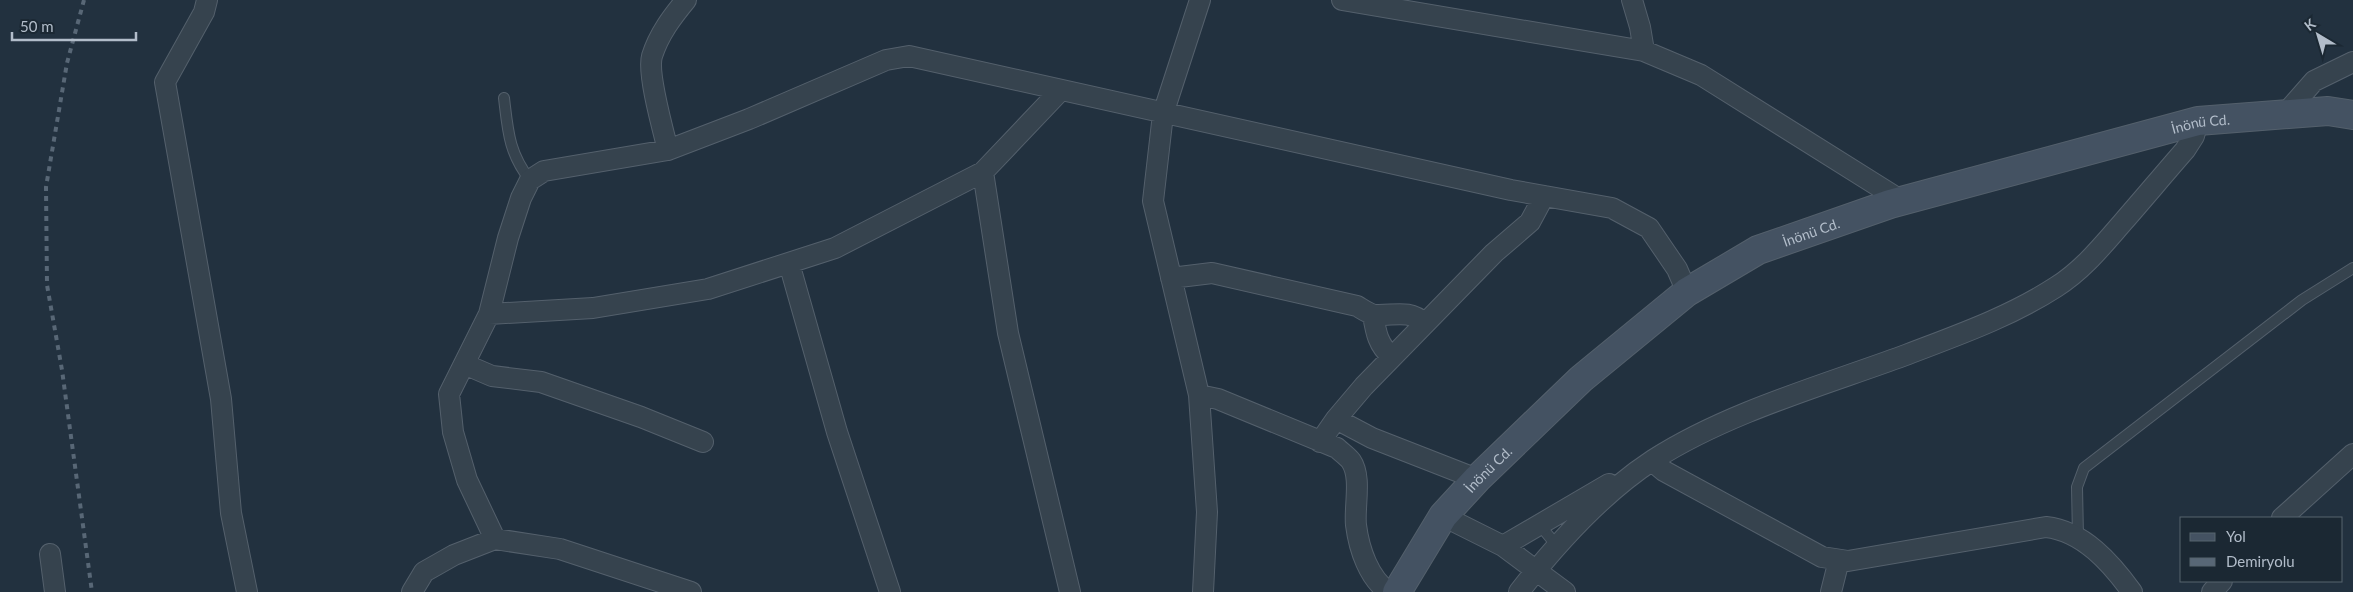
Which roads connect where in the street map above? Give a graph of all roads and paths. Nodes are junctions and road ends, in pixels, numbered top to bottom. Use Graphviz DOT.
graph roads {
  1 [pos="207,0"];
  2 [pos="686,0"];
  3 [pos="1200,0"];
  4 [pos="1342,0"];
  5 [pos="1632,0"];
  6 [pos="1644,51"];
  7 [pos="2353,62"];
  8 [pos="1060,91"];
  9 [pos="504,98"];
  10 [pos="1163,114"];
  11 [pos="2286,114"];
  12 [pos="2353,116"];
  13 [pos="2198,121"];
  14 [pos="668,150"];
  15 [pos="983,172"];
  16 [pos="530,180"];
  17 [pos="1544,196"];
  18 [pos="1902,201"];
  19 [pos="789,263"];
  20 [pos="2353,268"];
  21 [pos="1171,278"];
  22 [pos="1687,292"];
  23 [pos="489,314"];
  24 [pos="1373,315"];
  25 [pos="1424,323"];
  26 [pos="1392,357"];
  27 [pos="464,364"];
  28 [pos="1199,394"];
  29 [pos="1336,419"];
  30 [pos="703,442"];
  31 [pos="1320,442"];
  32 [pos="2353,454"];
  33 [pos="1652,461"];
  34 [pos="1628,478"];
  35 [pos="1477,479"];
  36 [pos="1443,516"];
  37 [pos="2283,517"];
  38 [pos="1539,524"];
  39 [pos="2078,537"];
  40 [pos="495,539"];
  41 [pos="1503,546"];
  42 [pos="1558,546"];
  43 [pos="50,554"];
  44 [pos="1839,560"];
  45 [pos="1536,570"];
  46 [pos="2221,582"];
  47 [pos="55,592"];
  48 [pos="247,592"];
  49 [pos="412,592"];
  50 [pos="691,592"];
  51 [pos="890,592"];
  52 [pos="1070,592"];
  53 [pos="1202,592"];
  54 [pos="1389,592"];
  55 [pos="1397,592"];
  56 [pos="1519,592"];
  57 [pos="1565,592"];
  58 [pos="1831,592"];
  59 [pos="2132,592"];
  60 [pos="2212,592"];
  1 -- 48 [label="street"];
  2 -- 14 [label="street"];
  3 -- 10 [label="street"];
  4 -- 6 [label="street"];
  5 -- 6 [label="street"];
  6 -- 18 [label="street"];
  7 -- 11 [label="street"];
  8 -- 10 [label="street"];
  8 -- 14 [label="street"];
  8 -- 15 [label="street"];
  9 -- 16 [label="lane"];
  10 -- 17 [label="street"];
  10 -- 21 [label="street"];
  11 -- 12 [label="street, İnönü Cd."];
  11 -- 13 [label="street, İnönü Cd."];
  13 -- 18 [label="street, İnönü Cd."];
  13 -- 33 [label="street"];
  14 -- 16 [label="street"];
  15 -- 19 [label="street"];
  15 -- 52 [label="street"];
  16 -- 23 [label="street"];
  17 -- 22 [label="street"];
  17 -- 25 [label="street"];
  18 -- 22 [label="street, İnönü Cd."];
  19 -- 23 [label="street"];
  19 -- 51 [label="street"];
  20 -- 39 [label="lane"];
  21 -- 24 [label="street"];
  21 -- 28 [label="street"];
  22 -- 35 [label="street, İnönü Cd."];
  23 -- 27 [label="street"];
  24 -- 25 [label="street"];
  24 -- 26 [label="street"];
  25 -- 26 [label="street"];
  26 -- 29 [label="street"];
  27 -- 30 [label="street"];
  27 -- 40 [label="street"];
  28 -- 31 [label="street"];
  28 -- 53 [label="street"];
  29 -- 31 [label="street"];
  29 -- 35 [label="street"];
  31 -- 54 [label="street"];
  32 -- 37 [label="street"];
  33 -- 34 [label="street"];
  33 -- 44 [label="street"];
  34 -- 38 [label="street"];
  34 -- 42 [label="street"];
  35 -- 36 [label="street, İnönü Cd."];
  36 -- 41 [label="street"];
  36 -- 55 [label="street, İnönü Cd."];
  38 -- 41 [label="street"];
  38 -- 42 [label="lane"];
  39 -- 44 [label="street"];
  39 -- 59 [label="street"];
  40 -- 49 [label="street"];
  40 -- 50 [label="street"];
  41 -- 45 [label="street"];
  42 -- 45 [label="street"];
  43 -- 47 [label="street"];
  44 -- 58 [label="street"];
  45 -- 56 [label="street"];
  45 -- 57 [label="street"];
  46 -- 60 [label="street"];
}
